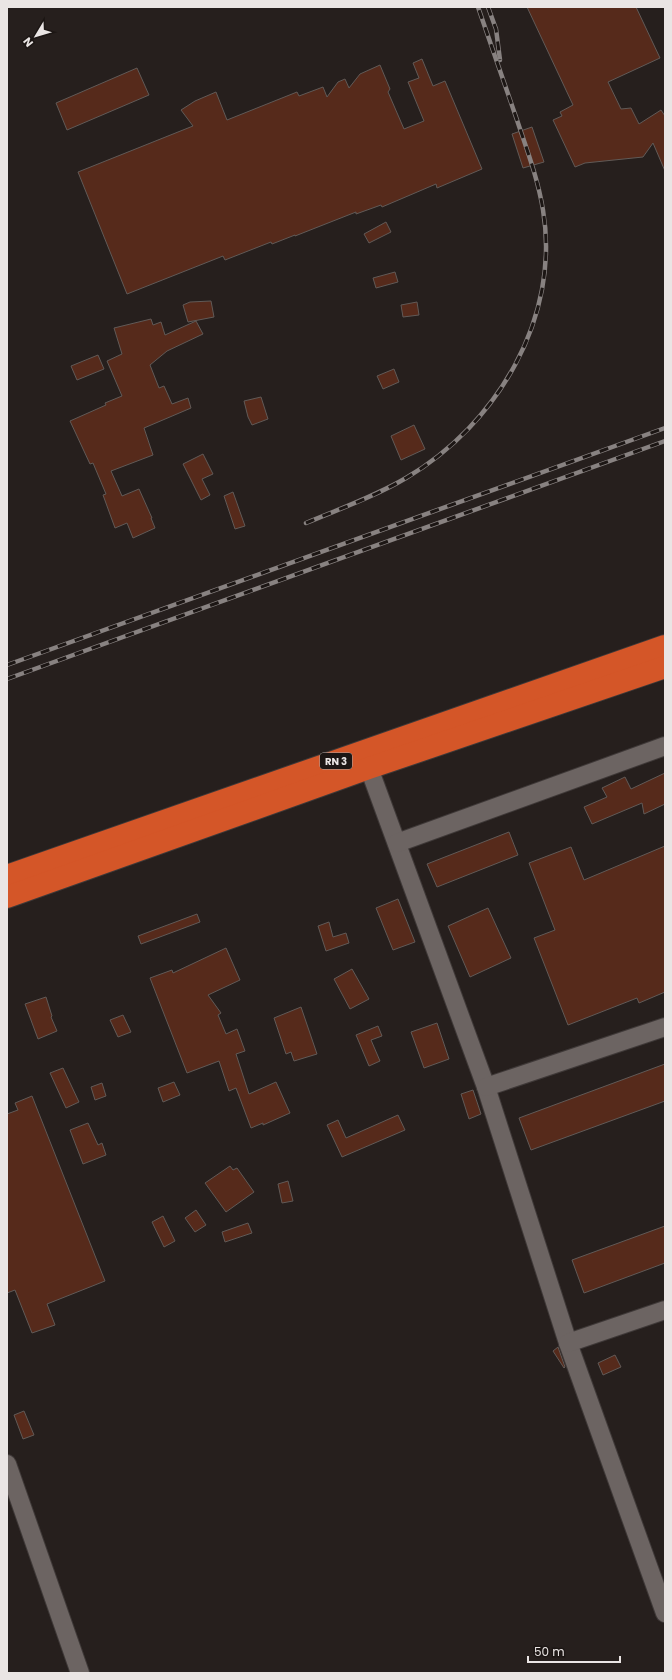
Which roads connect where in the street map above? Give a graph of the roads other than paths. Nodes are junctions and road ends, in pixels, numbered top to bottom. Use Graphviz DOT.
graph roads {
  1 [pos="665,646"];
  2 [pos="665,667"];
  3 [pos="665,746"];
  4 [pos="369,768"];
  5 [pos="397,843"];
  6 [pos="7,876"];
  7 [pos="7,897"];
  8 [pos="665,1027"];
  9 [pos="486,1087"];
  10 [pos="665,1310"];
  11 [pos="568,1343"];
  12 [pos="7,1464"];
  13 [pos="661,1589"];
  14 [pos="665,1613"];
  15 [pos="80,1673"];
  1 -- 6 [label="highway, RN 3"];
  2 -- 4 [label="highway, RN 3"];
  3 -- 5 [label="street"];
  4 -- 5 [label="street"];
  4 -- 7 [label="highway, RN 3"];
  5 -- 9 [label="street"];
  8 -- 9 [label="street"];
  9 -- 11 [label="street"];
  10 -- 11 [label="street"];
  11 -- 13 [label="street"];
  12 -- 15 [label="street"];
  13 -- 14 [label="street"];
}
